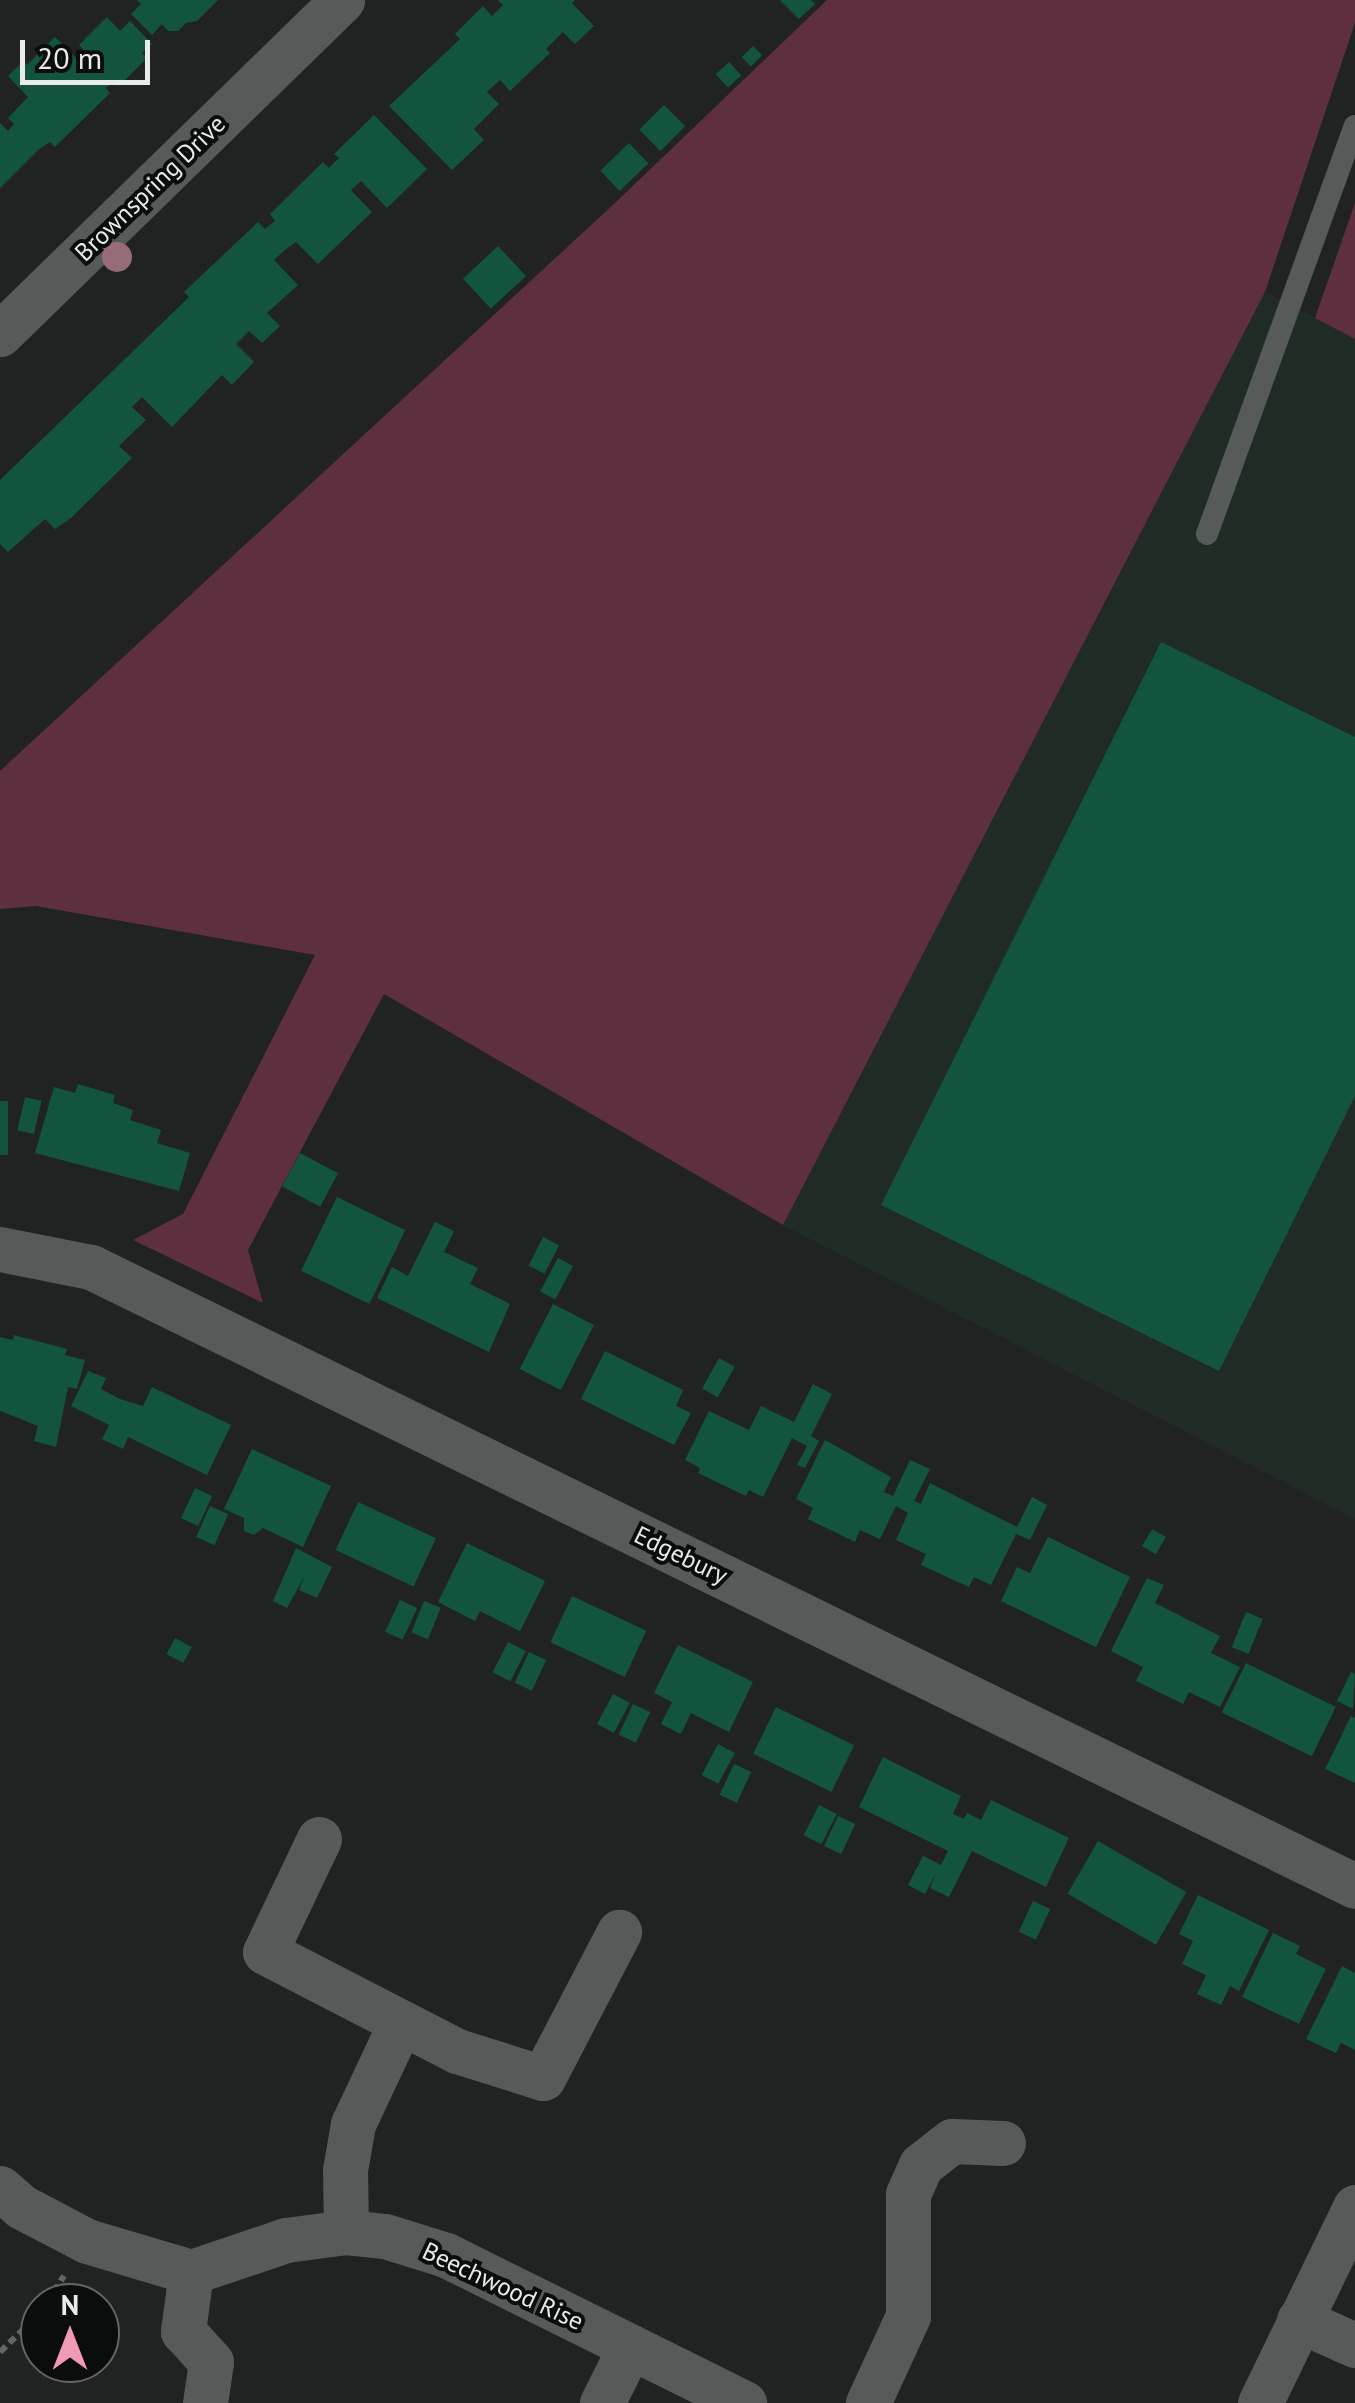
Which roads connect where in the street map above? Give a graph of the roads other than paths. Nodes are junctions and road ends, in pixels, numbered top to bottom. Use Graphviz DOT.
graph roads {
  1 [pos="342,0"];
  2 [pos="1355,126"];
  3 [pos="0,334"];
  4 [pos="1207,534"];
  5 [pos="0,1249"];
  6 [pos="319,1839"];
  7 [pos="1355,1886"];
  8 [pos="619,1932"];
  9 [pos="400,2024"];
  10 [pos="1003,2143"];
  11 [pos="0,2188"];
  12 [pos="1355,2207"];
  13 [pos="346,2232"];
  14 [pos="191,2272"];
  15 [pos="1299,2320"];
  16 [pos="630,2346"];
  17 [pos="1355,2346"];
  18 [pos="205,2403"];
  19 [pos="602,2403"];
  20 [pos="744,2403"];
  21 [pos="868,2403"];
  22 [pos="1260,2403"];
  1 -- 3 [label="street, Brownspring Drive"];
  2 -- 4 [label="lane"];
  5 -- 7 [label="street, Edgebury"];
  6 -- 9 [label="street"];
  8 -- 9 [label="street"];
  9 -- 13 [label="street"];
  10 -- 21 [label="street"];
  11 -- 14 [label="street"];
  12 -- 15 [label="street"];
  13 -- 14 [label="street, Beechwood Rise"];
  13 -- 16 [label="street, Beechwood Rise"];
  14 -- 18 [label="street"];
  15 -- 17 [label="street"];
  15 -- 22 [label="street"];
  16 -- 19 [label="street"];
  16 -- 20 [label="street, Beechwood Rise"];
}
